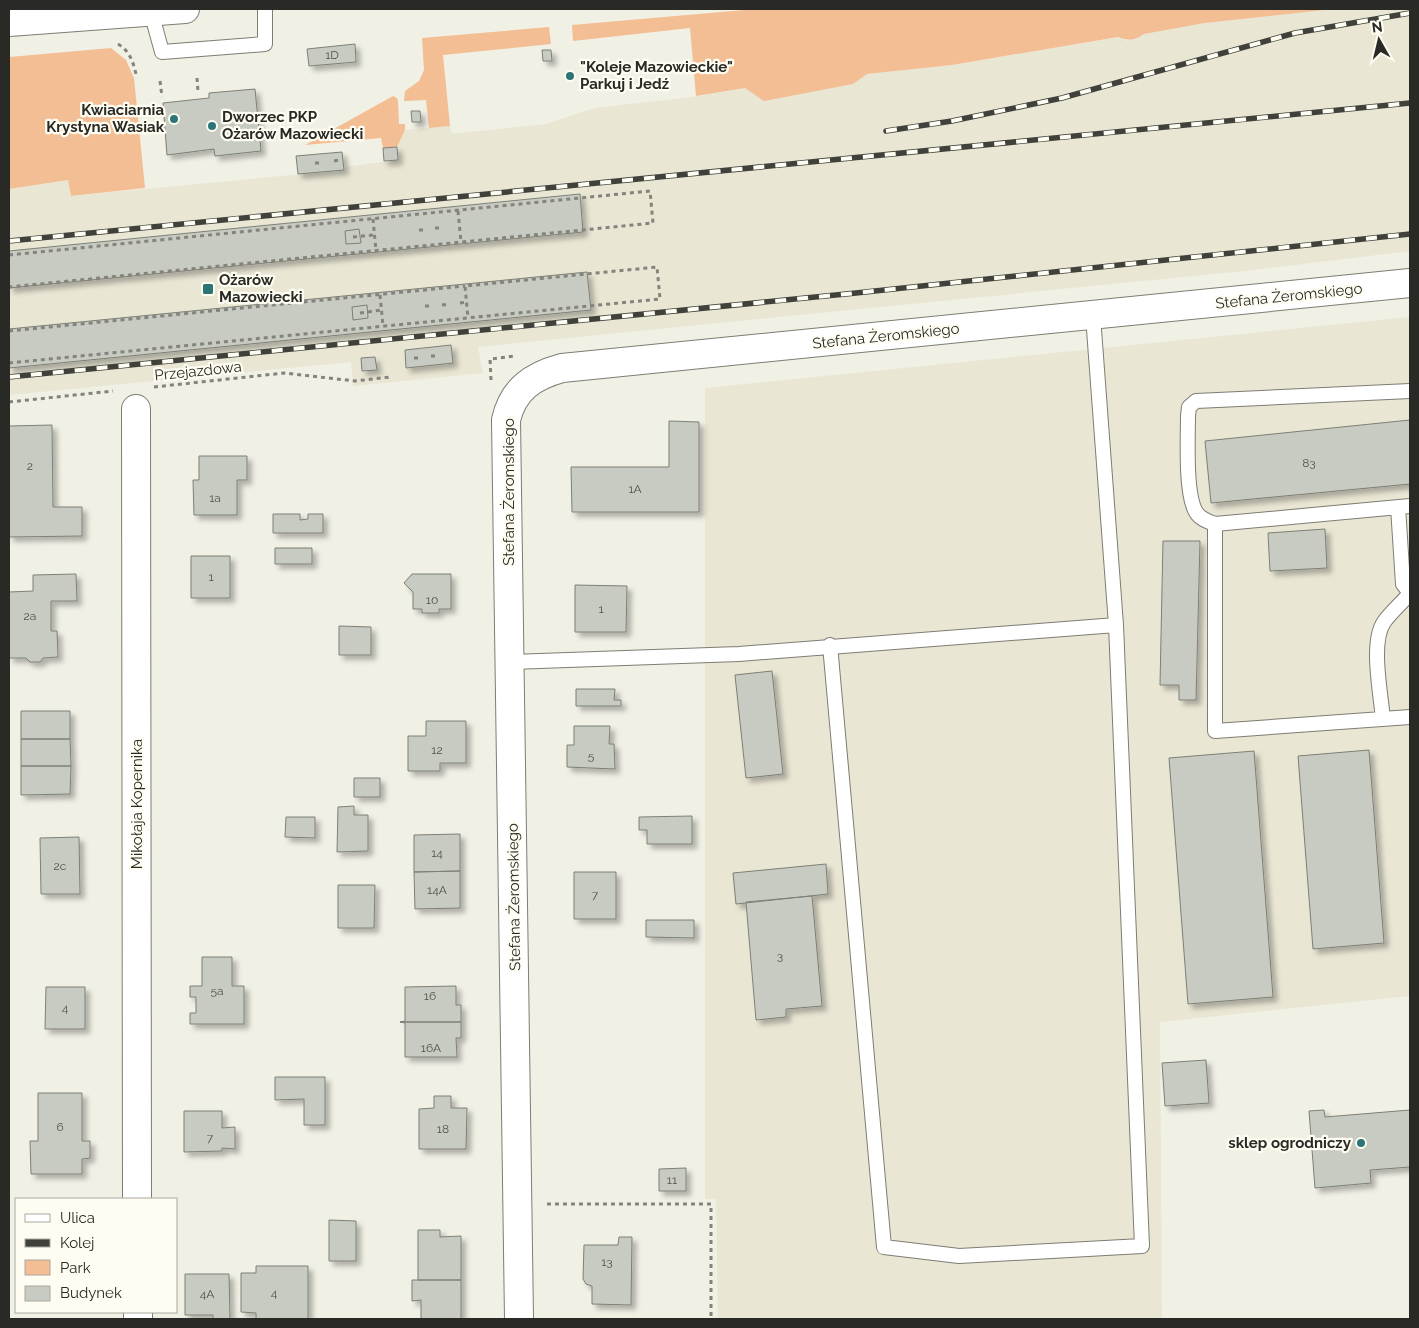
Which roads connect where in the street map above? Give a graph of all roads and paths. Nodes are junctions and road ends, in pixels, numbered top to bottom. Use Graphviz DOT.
graph roads {
  1 [pos="185,9"];
  2 [pos="265,9"];
  3 [pos="139,11"];
  4 [pos="9,22"];
  5 [pos="117,43"];
  6 [pos="136,74"];
  7 [pos="196,78"];
  8 [pos="160,82"];
  9 [pos="198,92"];
  10 [pos="162,96"];
  11 [pos="340,160"];
  12 [pos="334,161"];
  13 [pos="315,163"];
  14 [pos="322,163"];
  15 [pos="458,210"];
  16 [pos="373,219"];
  17 [pos="460,226"];
  18 [pos="454,227"];
  19 [pos="435,228"];
  20 [pos="442,228"];
  21 [pos="419,230"];
  22 [pos="425,230"];
  23 [pos="374,234"];
  24 [pos="353,237"];
  25 [pos="461,242"];
  26 [pos="376,250"];
  27 [pos="9,255"];
  28 [pos="1410,283"];
  29 [pos="465,286"];
  30 [pos="9,287"];
  31 [pos="380,295"];
  32 [pos="467,302"];
  33 [pos="460,303"];
  34 [pos="450,304"];
  35 [pos="442,305"];
  36 [pos="425,306"];
  37 [pos="433,306"];
  38 [pos="382,310"];
  39 [pos="360,313"];
  40 [pos="1093,316"];
  41 [pos="468,318"];
  42 [pos="383,326"];
  43 [pos="9,331"];
  44 [pos="431,356"];
  45 [pos="438,356"];
  46 [pos="414,358"];
  47 [pos="420,358"];
  48 [pos="9,363"];
  49 [pos="390,377"];
  50 [pos="116,391"];
  51 [pos="1410,391"];
  52 [pos="141,399"];
  53 [pos="9,402"];
  54 [pos="1404,506"];
  55 [pos="1215,524"];
  56 [pos="1410,593"];
  57 [pos="1116,624"];
  58 [pos="830,645"];
  59 [pos="511,662"];
  60 [pos="1410,717"];
  61 [pos="1383,719"];
  62 [pos="137,1198"];
  63 [pos="537,1204"];
  64 [pos="518,1319"];
  65 [pos="711,1319"];
  1 -- 3 [label="street"];
  2 -- 3 [label="lane"];
  3 -- 4 [label="street"];
  5 -- 6 [label="path"];
  7 -- 9 [label="path"];
  8 -- 10 [label="path"];
  11 -- 12 [label="path"];
  13 -- 14 [label="path"];
  15 -- 16 [label="path"];
  15 -- 17 [label="path"];
  15 -- 25 [label="path"];
  16 -- 23 [label="path"];
  16 -- 27 [label="path"];
  17 -- 18 [label="path"];
  17 -- 25 [label="path"];
  19 -- 20 [label="path"];
  21 -- 22 [label="path"];
  23 -- 24 [label="path"];
  23 -- 26 [label="path"];
  25 -- 26 [label="path"];
  26 -- 30 [label="path"];
  28 -- 40 [label="street, Stefana Żeromskiego"];
  29 -- 31 [label="path"];
  29 -- 32 [label="path"];
  29 -- 41 [label="path"];
  31 -- 38 [label="path"];
  31 -- 43 [label="path"];
  32 -- 33 [label="path"];
  32 -- 41 [label="path"];
  34 -- 35 [label="path"];
  36 -- 37 [label="path"];
  38 -- 39 [label="path"];
  38 -- 42 [label="path"];
  40 -- 57 [label="lane"];
  40 -- 59 [label="street, Stefana Żeromskiego"];
  41 -- 42 [label="path"];
  42 -- 48 [label="path"];
  44 -- 45 [label="path"];
  46 -- 47 [label="path"];
  49 -- 52 [label="path, Przejazdowa"];
  50 -- 53 [label="path"];
  51 -- 55 [label="lane"];
  52 -- 62 [label="street, Mikołaja Kopernika"];
  54 -- 55 [label="lane"];
  54 -- 56 [label="lane"];
  55 -- 61 [label="lane"];
  56 -- 61 [label="lane"];
  57 -- 58 [label="lane"];
  57 -- 58 [label="lane"];
  58 -- 59 [label="lane"];
  59 -- 64 [label="street, Stefana Żeromskiego"];
  60 -- 61 [label="lane"];
  63 -- 65 [label="path"];
}
